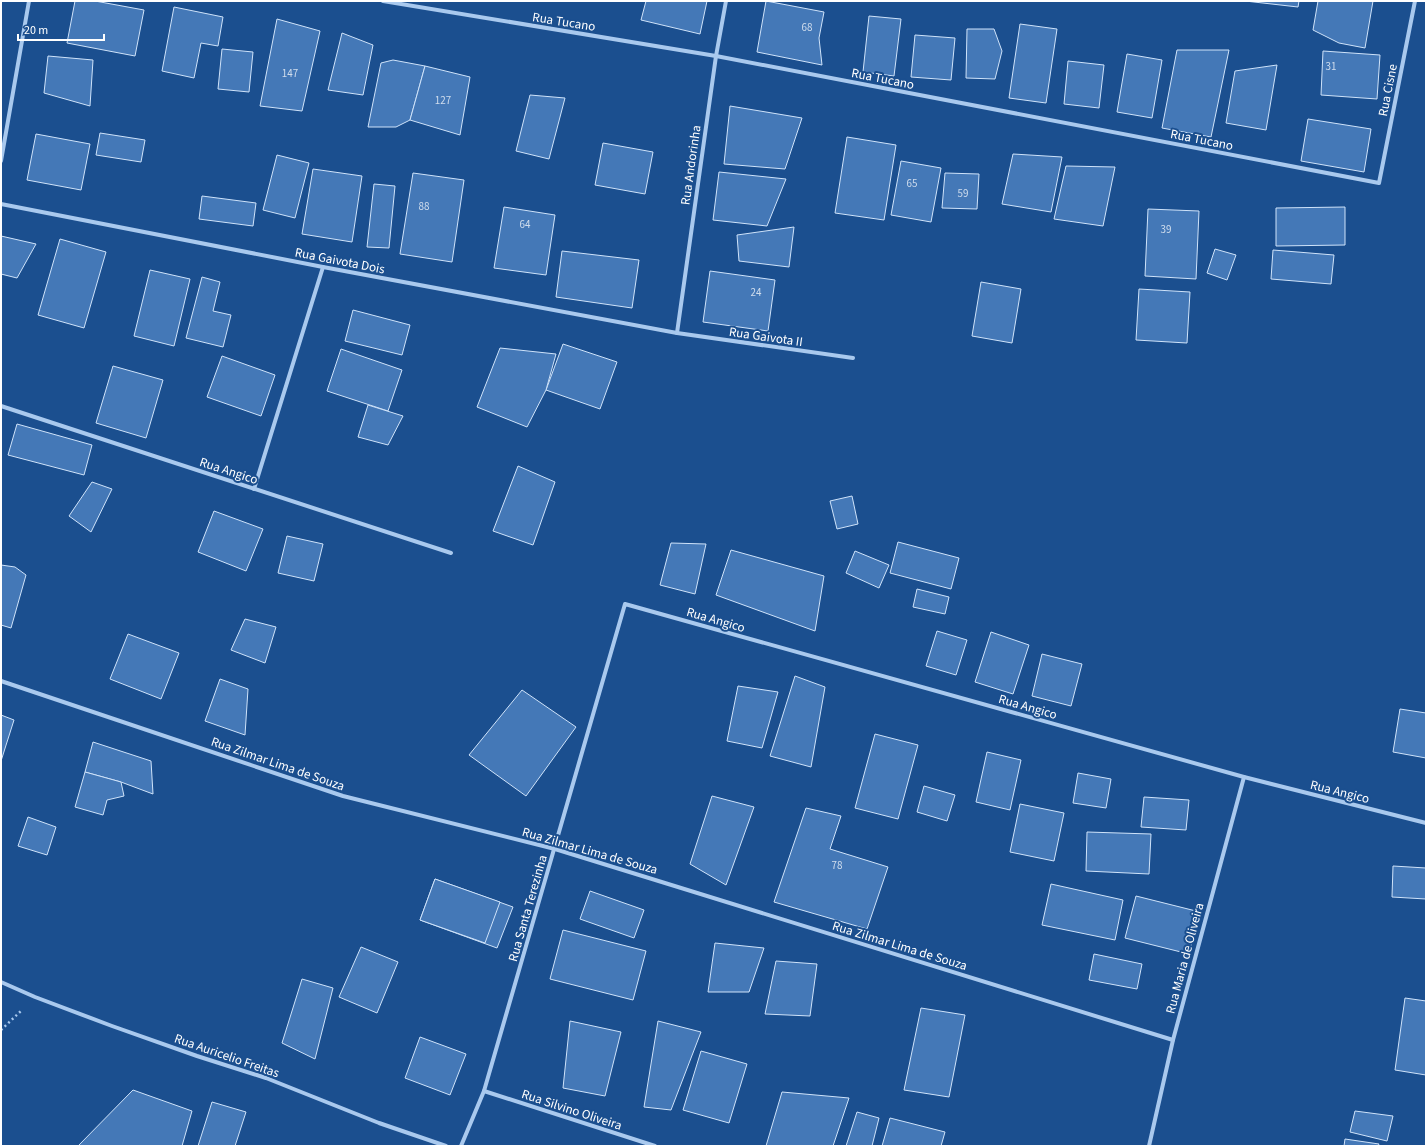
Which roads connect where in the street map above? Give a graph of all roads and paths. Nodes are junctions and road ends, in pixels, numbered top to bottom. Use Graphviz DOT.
graph roads {
  1 [pos="29,1"];
  2 [pos="383,1"];
  3 [pos="726,1"];
  4 [pos="1415,1"];
  5 [pos="716,56"];
  6 [pos="1,161"];
  7 [pos="1379,183"];
  8 [pos="1,204"];
  9 [pos="323,267"];
  10 [pos="676,333"];
  11 [pos="853,358"];
  12 [pos="1,406"];
  13 [pos="254,489"];
  14 [pos="451,553"];
  15 [pos="625,604"];
  16 [pos="1,682"];
  17 [pos="1244,777"];
  18 [pos="1426,823"];
  19 [pos="555,849"];
  20 [pos="1,982"];
  21 [pos="35,997"];
  22 [pos="1,1030"];
  23 [pos="1173,1040"];
  24 [pos="484,1091"];
  25 [pos="446,1146"];
  26 [pos="460,1146"];
  27 [pos="655,1146"];
  28 [pos="1149,1146"];
  1 -- 6 [label="street"];
  2 -- 5 [label="street, Rua Tucano"];
  3 -- 5 [label="street, Rua Andorinha"];
  4 -- 7 [label="street, Rua Cisne"];
  5 -- 7 [label="street, Rua Tucano"];
  5 -- 10 [label="street, Rua Andorinha"];
  8 -- 9 [label="street, Rua Gaivota Dois"];
  9 -- 10 [label="street, Rua Gaivota Dois"];
  9 -- 13 [label="street"];
  10 -- 11 [label="street, Rua Gaivota II"];
  12 -- 13 [label="street, Rua Angico"];
  13 -- 14 [label="street, Rua Angico"];
  15 -- 17 [label="street, Rua Angico"];
  15 -- 19 [label="street, Rua Santa Terezinha"];
  16 -- 19 [label="street, Rua Zilmar Lima de Souza"];
  17 -- 18 [label="street, Rua Angico"];
  17 -- 23 [label="street, Rua Maria de Oliveira"];
  19 -- 23 [label="street, Rua Zilmar Lima de Souza"];
  19 -- 24 [label="street, Rua Santa Terezinha"];
  20 -- 21 [label="street, Rua Auricelio Freitas"];
  21 -- 22 [label="path"];
  21 -- 25 [label="street, Rua Auricelio Freitas"];
  23 -- 28 [label="street, Rua Maria de Oliveira"];
  24 -- 26 [label="street, Rua Santa Terezinha"];
  24 -- 27 [label="street, Rua Silvino Oliveira"];
}
